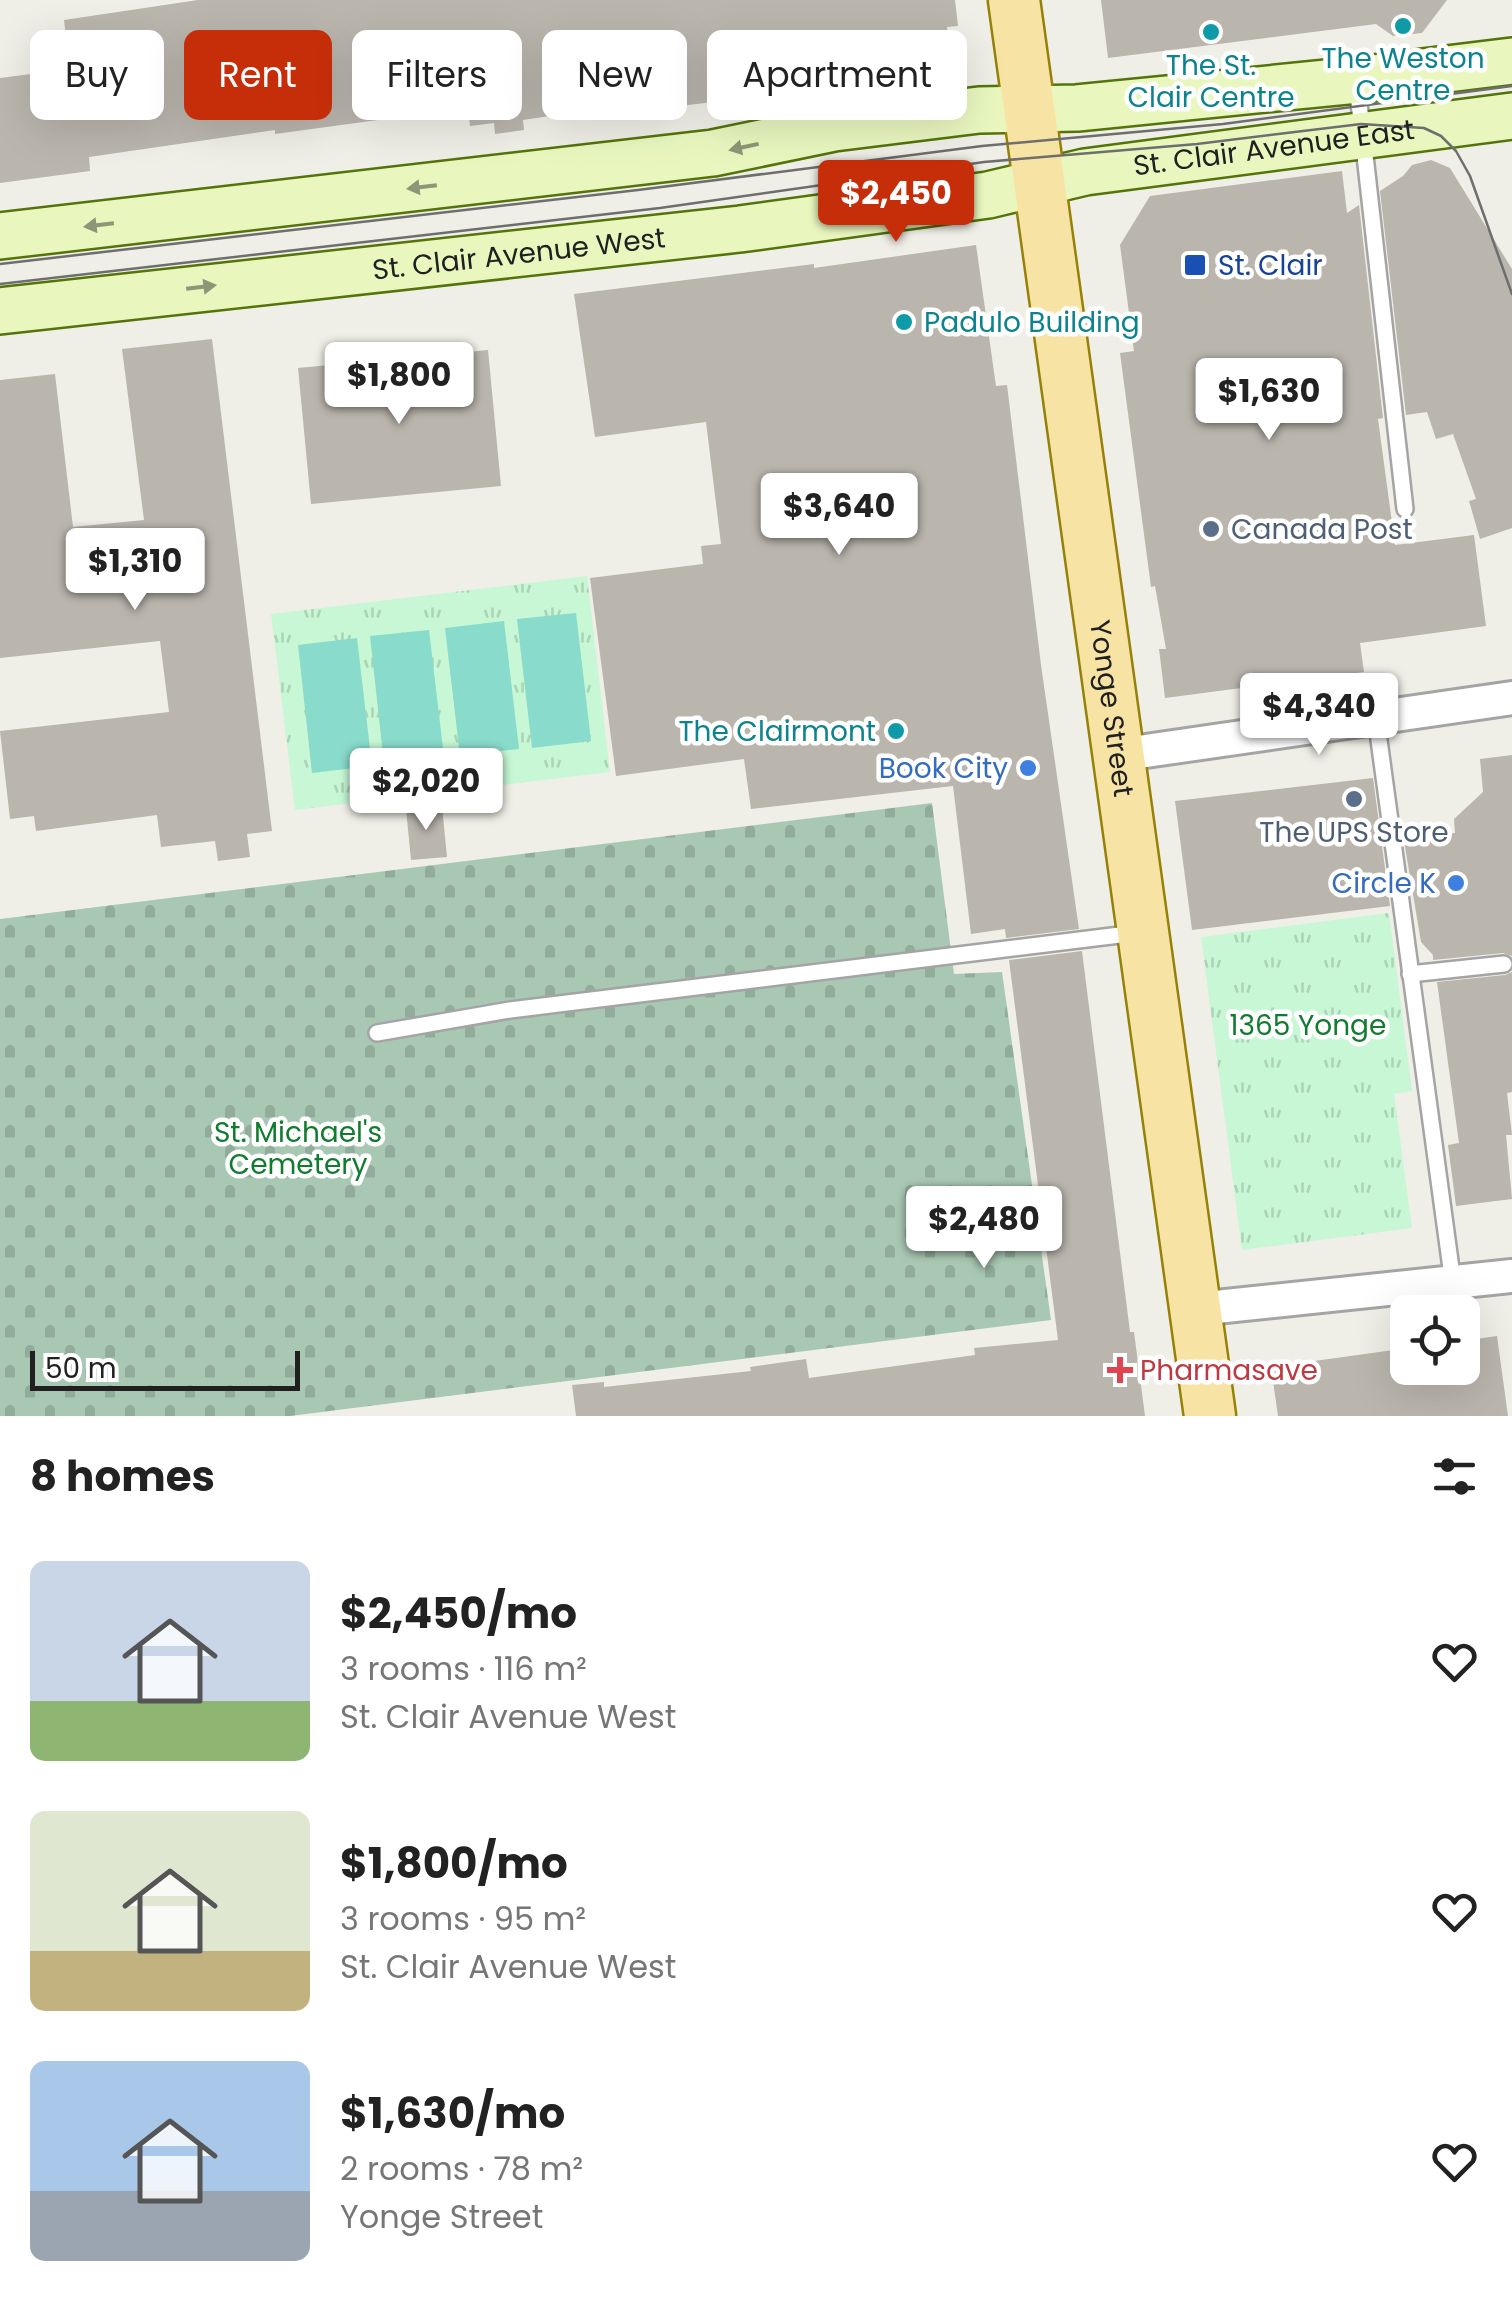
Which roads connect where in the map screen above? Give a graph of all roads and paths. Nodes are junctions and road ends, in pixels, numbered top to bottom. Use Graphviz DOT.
graph roads {
  1 [pos="1014,0"];
  2 [pos="1512,61"];
  3 [pos="1356,80"];
  4 [pos="1028,110"];
  5 [pos="1512,116"];
  6 [pos="1362,135"];
  7 [pos="1038,184"];
  8 [pos="0,236"];
  9 [pos="0,311"];
  10 [pos="1404,509"];
  11 [pos="1512,698"];
  12 [pos="1376,718"];
  13 [pos="1118,754"];
  14 [pos="1142,932"];
  15 [pos="1504,964"];
  16 [pos="1410,974"];
  17 [pos="377,1033"];
  18 [pos="1512,1276"];
  19 [pos="1454,1283"];
  20 [pos="1197,1309"];
  21 [pos="1210,1416"];
  1 -- 4 [label="main road, Yonge Street"];
  2 -- 3 [label="main road, St. Clair Avenue East"];
  3 -- 4 [label="main road, St. Clair Avenue East"];
  3 -- 6 [label="lane"];
  4 -- 7 [label="main road, Yonge Street"];
  4 -- 8 [label="main road, one-way"];
  5 -- 6 [label="main road, St. Clair Avenue East"];
  6 -- 7 [label="main road, St. Clair Avenue East"];
  6 -- 10 [label="lane"];
  9 -- 7 [label="main road, St. Clair Avenue West, one-way"];
  7 -- 13 [label="main road, Yonge Street"];
  11 -- 12 [label="street"];
  12 -- 13 [label="street"];
  12 -- 16 [label="lane"];
  13 -- 14 [label="main road, Yonge Street"];
  14 -- 17 [label="lane"];
  14 -- 20 [label="main road, Yonge Street"];
  15 -- 16 [label="lane"];
  16 -- 19 [label="lane"];
  18 -- 19 [label="street"];
  19 -- 20 [label="street"];
  20 -- 21 [label="main road, Yonge Street"];
}
